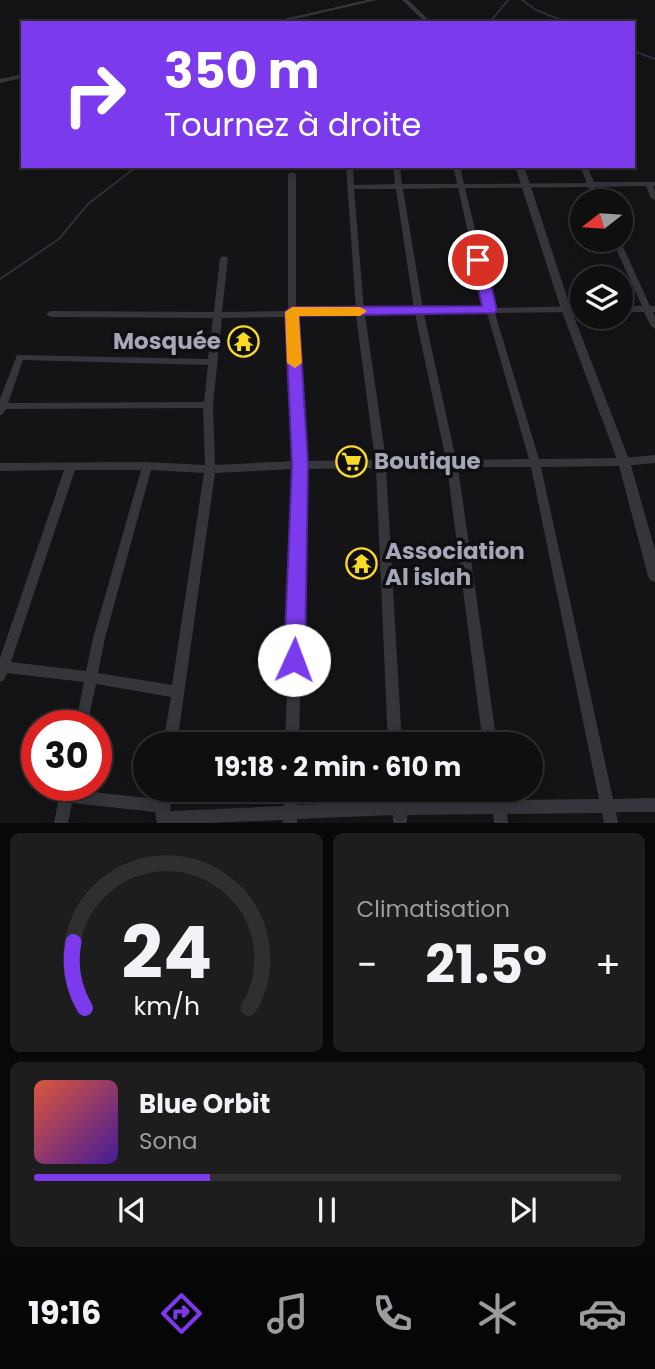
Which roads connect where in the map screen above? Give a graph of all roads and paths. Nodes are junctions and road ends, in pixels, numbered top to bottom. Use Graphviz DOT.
graph roads {
  1 [pos="374,0"];
  2 [pos="405,0"];
  3 [pos="278,21"];
  4 [pos="427,21"];
  5 [pos="21,76"];
  6 [pos="0,80"];
  7 [pos="349,168"];
  8 [pos="396,168"];
  9 [pos="456,168"];
  10 [pos="520,168"];
  11 [pos="584,168"];
  12 [pos="292,174"];
  13 [pos="651,184"];
  14 [pos="525,185"];
  15 [pos="591,185"];
  16 [pos="399,186"];
  17 [pos="461,186"];
  18 [pos="351,187"];
  19 [pos="593,189"];
  20 [pos="655,198"];
  21 [pos="622,252"];
  22 [pos="224,258"];
  23 [pos="566,309"];
  24 [pos="570,309"];
  25 [pos="633,309"];
  26 [pos="651,309"];
  27 [pos="490,310"];
  28 [pos="360,311"];
  29 [pos="419,311"];
  30 [pos="292,312"];
  31 [pos="50,314"];
  32 [pos="218,315"];
  33 [pos="655,326"];
  34 [pos="212,362"];
  35 [pos="208,405"];
  36 [pos="1,409"];
  37 [pos="655,459"];
  38 [pos="624,462"];
  39 [pos="452,463"];
  40 [pos="535,463"];
  41 [pos="300,464"];
  42 [pos="381,464"];
  43 [pos="71,466"];
  44 [pos="147,466"];
  45 [pos="0,467"];
  46 [pos="210,469"];
  47 [pos="655,576"];
  48 [pos="1,670"];
  49 [pos="91,677"];
  50 [pos="176,692"];
  51 [pos="84,710"];
  52 [pos="171,732"];
  53 [pos="292,732"];
  54 [pos="394,732"];
  55 [pos="488,732"];
  56 [pos="112,798"];
  57 [pos="65,801"];
  58 [pos="164,802"];
  59 [pos="498,802"];
  60 [pos="655,805"];
  61 [pos="498,806"];
  62 [pos="607,807"];
  63 [pos="399,816"];
  64 [pos="290,819"];
  65 [pos="162,820"];
  66 [pos="61,823"];
  67 [pos="501,823"];
  68 [pos="611,823"];
  1 -- 3 [label="street"];
  2 -- 4 [label="street"];
  5 -- 6 [label="street"];
  7 -- 18 [label="street"];
  8 -- 16 [label="street"];
  9 -- 17 [label="street"];
  10 -- 14 [label="street"];
  11 -- 15 [label="street"];
  12 -- 30 [label="street"];
  13 -- 15 [label="street"];
  13 -- 20 [label="street"];
  14 -- 15 [label="street"];
  14 -- 17 [label="street"];
  14 -- 23 [label="street"];
  15 -- 19 [label="street"];
  16 -- 17 [label="street"];
  16 -- 18 [label="street"];
  16 -- 29 [label="street"];
  17 -- 27 [label="street"];
  18 -- 28 [label="street"];
  21 -- 26 [label="street"];
  22 -- 32 [label="street"];
  23 -- 24 [label="street"];
  23 -- 27 [label="street"];
  23 -- 38 [label="street"];
  25 -- 26 [label="street"];
  26 -- 33 [label="street"];
  27 -- 29 [label="street"];
  27 -- 40 [label="street"];
  28 -- 29 [label="street"];
  28 -- 30 [label="street"];
  28 -- 42 [label="street"];
  29 -- 39 [label="street"];
  30 -- 32 [label="street"];
  30 -- 41 [label="street"];
  31 -- 32 [label="street"];
  32 -- 34 [label="street"];
  34 -- 35 [label="street"];
  34 -- 36 [label="street"];
  35 -- 36 [label="street"];
  35 -- 46 [label="street"];
  37 -- 38 [label="street"];
  38 -- 40 [label="street"];
  38 -- 47 [label="street"];
  39 -- 40 [label="street"];
  39 -- 42 [label="street"];
  39 -- 55 [label="street"];
  40 -- 62 [label="street"];
  41 -- 42 [label="street"];
  41 -- 46 [label="street"];
  41 -- 53 [label="street"];
  42 -- 54 [label="street"];
  43 -- 44 [label="street"];
  43 -- 45 [label="street"];
  43 -- 48 [label="street"];
  44 -- 46 [label="street"];
  44 -- 49 [label="street"];
  46 -- 50 [label="street"];
  48 -- 49 [label="street"];
  49 -- 50 [label="street"];
  49 -- 51 [label="street"];
  50 -- 52 [label="street"];
  56 -- 65 [label="street"];
  57 -- 66 [label="street"];
  58 -- 65 [label="street"];
  59 -- 61 [label="street"];
  60 -- 62 [label="street"];
  61 -- 62 [label="street"];
  61 -- 63 [label="street"];
  61 -- 67 [label="street"];
  62 -- 68 [label="street"];
  63 -- 64 [label="street"];
  64 -- 65 [label="street"];
}
